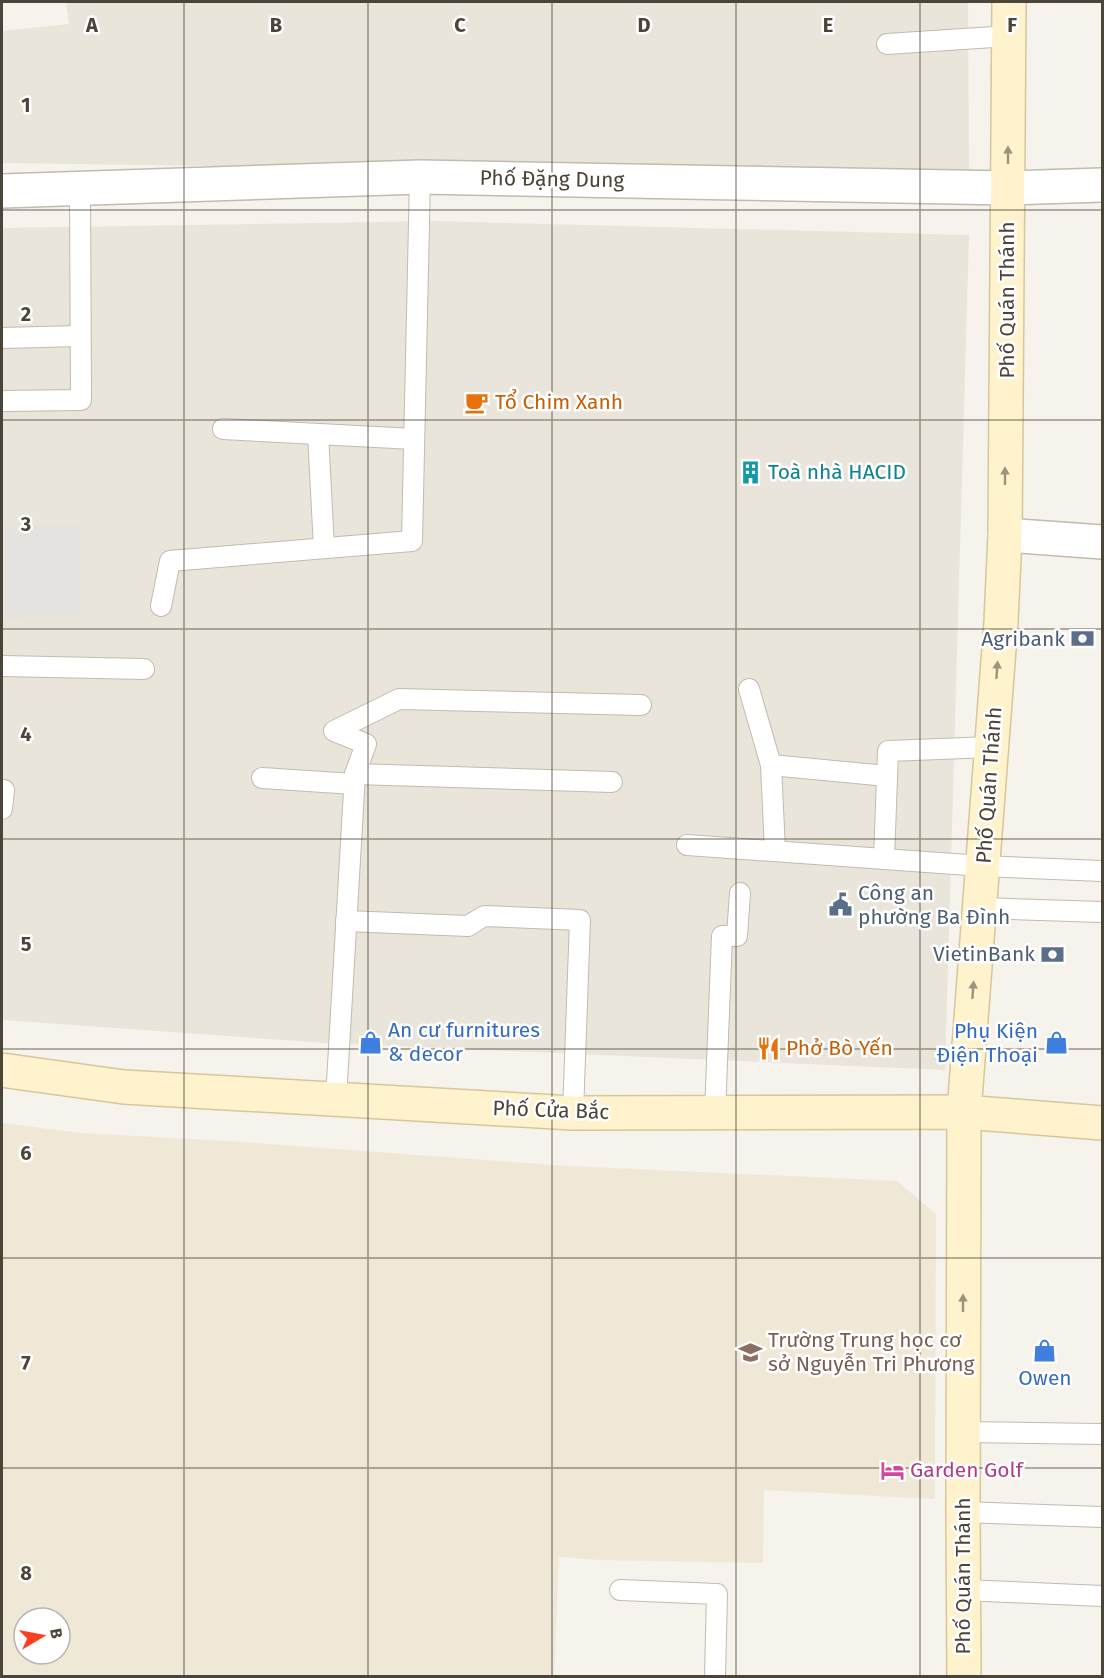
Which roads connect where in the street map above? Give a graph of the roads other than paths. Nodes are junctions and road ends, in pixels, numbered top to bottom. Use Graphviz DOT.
graph roads {
  1 [pos="1009,2"];
  2 [pos="1009,36"];
  3 [pos="886,44"];
  4 [pos="420,177"];
  5 [pos="1102,185"];
  6 [pos="80,188"];
  7 [pos="1008,188"];
  8 [pos="2,191"];
  9 [pos="80,336"];
  10 [pos="2,338"];
  11 [pos="2,401"];
  12 [pos="224,429"];
  13 [pos="318,434"];
  14 [pos="414,439"];
  15 [pos="1005,535"];
  16 [pos="1102,542"];
  17 [pos="324,548"];
  18 [pos="161,606"];
  19 [pos="2,666"];
  20 [pos="144,669"];
  21 [pos="750,689"];
  22 [pos="641,705"];
  23 [pos="991,747"];
  24 [pos="771,765"];
  25 [pos="886,776"];
  26 [pos="262,778"];
  27 [pos="355,779"];
  28 [pos="612,782"];
  29 [pos="687,845"];
  30 [pos="775,851"];
  31 [pos="884,859"];
  32 [pos="982,866"];
  33 [pos="1102,871"];
  34 [pos="740,893"];
  35 [pos="980,908"];
  36 [pos="1102,912"];
  37 [pos="346,921"];
  38 [pos="2,1070"];
  39 [pos="336,1099"];
  40 [pos="964,1112"];
  41 [pos="573,1113"];
  42 [pos="715,1113"];
  43 [pos="1102,1123"];
  44 [pos="963,1432"];
  45 [pos="1102,1434"];
  46 [pos="963,1512"];
  47 [pos="1102,1517"];
  48 [pos="620,1590"];
  49 [pos="963,1590"];
  50 [pos="1102,1596"];
  51 [pos="715,1677"];
  52 [pos="964,1677"];
  1 -- 2 [label="main road, Phố Quán Thánh"];
  2 -- 3 [label="lane"];
  7 -- 2 [label="main road, Phố Quán Thánh, one-way"];
  4 -- 6 [label="street, Phố Đặng Dung"];
  4 -- 7 [label="street, Phố Đặng Dung"];
  4 -- 14 [label="lane"];
  5 -- 7 [label="street, Phố Đặng Dung"];
  6 -- 8 [label="street, Phố Đặng Dung"];
  6 -- 9 [label="lane"];
  15 -- 7 [label="main road, Phố Quán Thánh, one-way"];
  9 -- 10 [label="lane"];
  9 -- 11 [label="lane"];
  12 -- 13 [label="lane"];
  13 -- 14 [label="lane"];
  13 -- 17 [label="lane"];
  14 -- 17 [label="lane"];
  15 -- 16 [label="street"];
  23 -- 15 [label="main road, Phố Quán Thánh, one-way"];
  17 -- 18 [label="lane"];
  19 -- 20 [label="lane"];
  21 -- 24 [label="lane"];
  22 -- 27 [label="lane"];
  23 -- 25 [label="lane"];
  23 -- 32 [label="main road, Phố Quán Thánh"];
  24 -- 25 [label="lane"];
  24 -- 30 [label="lane"];
  25 -- 31 [label="lane"];
  26 -- 27 [label="lane"];
  27 -- 28 [label="lane"];
  27 -- 37 [label="lane"];
  29 -- 30 [label="lane"];
  30 -- 31 [label="lane"];
  31 -- 32 [label="lane"];
  32 -- 33 [label="lane"];
  32 -- 35 [label="main road, Phố Quán Thánh"];
  34 -- 42 [label="lane"];
  35 -- 36 [label="lane"];
  40 -- 35 [label="main road, Phố Quán Thánh, one-way"];
  37 -- 39 [label="lane"];
  37 -- 41 [label="lane"];
  38 -- 39 [label="main road, Phố Cửa Bắc"];
  39 -- 41 [label="main road, Phố Cửa Bắc"];
  40 -- 42 [label="main road, Phố Cửa Bắc"];
  40 -- 43 [label="main road, Phố Cửa Bắc"];
  44 -- 40 [label="main road, Phố Quán Thánh, one-way"];
  41 -- 42 [label="main road, Phố Cửa Bắc"];
  44 -- 45 [label="lane"];
  44 -- 46 [label="main road, Phố Quán Thánh"];
  46 -- 47 [label="lane"];
  46 -- 49 [label="main road, Phố Quán Thánh"];
  48 -- 51 [label="lane"];
  49 -- 50 [label="lane"];
  49 -- 52 [label="main road, Phố Quán Thánh"];
}
